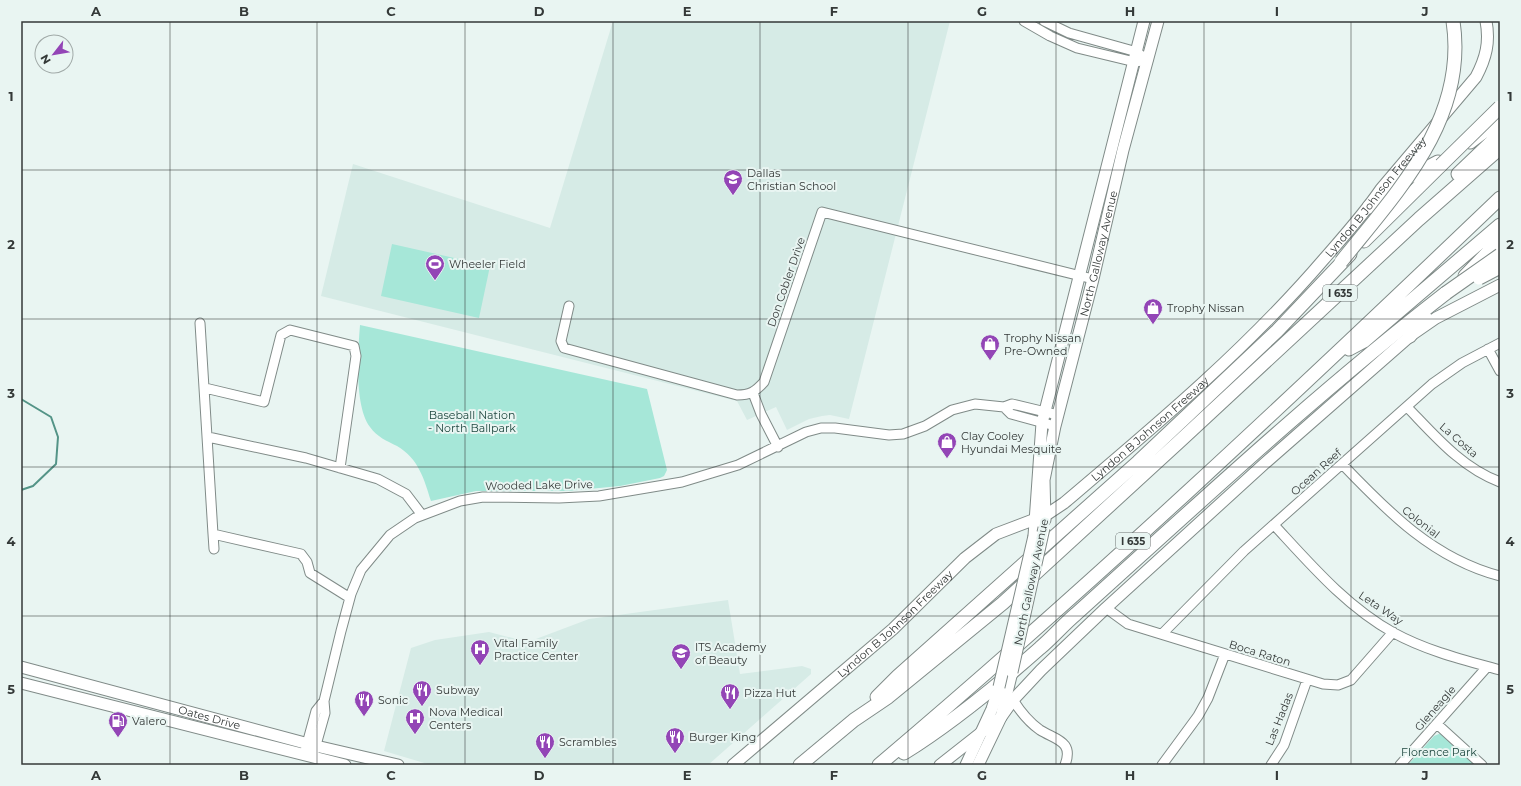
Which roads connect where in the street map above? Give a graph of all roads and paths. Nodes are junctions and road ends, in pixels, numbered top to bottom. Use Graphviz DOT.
graph roads {
  1 [pos="1024,21"];
  2 [pos="1044,21"];
  3 [pos="1144,21"];
  4 [pos="1158,21"];
  5 [pos="1453,21"];
  6 [pos="1486,21"];
  7 [pos="1038,24"];
  8 [pos="1136,57"];
  9 [pos="1148,60"];
  10 [pos="1500,107"];
  11 [pos="1500,119"];
  12 [pos="1500,134"];
  13 [pos="1500,148"];
  14 [pos="1500,198"];
  15 [pos="1369,207"];
  16 [pos="1419,219"];
  17 [pos="1500,225"];
  18 [pos="1500,240"];
  19 [pos="1500,255"];
  20 [pos="1341,262"];
  21 [pos="1500,267"];
  22 [pos="1079,276"];
  23 [pos="1093,279"];
  24 [pos="1500,285"];
  25 [pos="1447,294"];
  26 [pos="569,306"];
  27 [pos="200,324"];
  28 [pos="1410,336"];
  29 [pos="1500,344"];
  30 [pos="1488,348"];
  31 [pos="1332,358"];
  32 [pos="1500,370"];
  33 [pos="205,388"];
  34 [pos="753,393"];
  35 [pos="1408,408"];
  36 [pos="1058,415"];
  37 [pos="1043,417"];
  38 [pos="1055,426"];
  39 [pos="208,437"];
  40 [pos="778,447"];
  41 [pos="1343,465"];
  42 [pos="340,468"];
  43 [pos="1500,482"];
  44 [pos="1044,497"];
  45 [pos="1064,503"];
  46 [pos="422,515"];
  47 [pos="1041,517"];
  48 [pos="1275,526"];
  49 [pos="213,534"];
  50 [pos="214,549"];
  51 [pos="1500,576"];
  52 [pos="350,598"];
  53 [pos="1106,608"];
  54 [pos="1393,632"];
  55 [pos="1162,634"];
  56 [pos="1225,654"];
  57 [pos="21,667"];
  58 [pos="1487,667"];
  59 [pos="1500,670"];
  60 [pos="1007,680"];
  61 [pos="1307,680"];
  62 [pos="21,683"];
  63 [pos="1025,687"];
  64 [pos="1013,700"];
  65 [pos="1001,717"];
  66 [pos="854,720"];
  67 [pos="1437,724"];
  68 [pos="981,733"];
  69 [pos="312,744"];
  70 [pos="309,756"];
  71 [pos="345,765"];
  72 [pos="398,765"];
  73 [pos="733,765"];
  74 [pos="800,765"];
  75 [pos="879,765"];
  76 [pos="883,765"];
  77 [pos="940,765"];
  78 [pos="966,765"];
  79 [pos="978,765"];
  80 [pos="1065,765"];
  81 [pos="1162,765"];
  82 [pos="1271,765"];
  83 [pos="1400,765"];
  84 [pos="1482,765"];
  1 -- 7 [label="street"];
  2 -- 8 [label="street"];
  3 -- 8 [label="main road, North Galloway Avenue"];
  4 -- 9 [label="main road, North Galloway Avenue"];
  5 -- 20 [label="highway, bridge"];
  6 -- 15 [label="main road, Lyndon B Johnson Freeway"];
  7 -- 8 [label="street"];
  8 -- 9 [label="street"];
  8 -- 22 [label="main road, North Galloway Avenue"];
  9 -- 23 [label="main road, North Galloway Avenue"];
  10 -- 20 [label="highway, bridge"];
  11 -- 15 [label="highway"];
  12 -- 16 [label="highway"];
  13 -- 16 [label="highway, I 635"];
  14 -- 31 [label="highway, I 635"];
  15 -- 45 [label="main road, Lyndon B Johnson Freeway"];
  16 -- 66 [label="highway, I 635"];
  17 -- 31 [label="highway"];
  18 -- 28 [label="highway"];
  19 -- 25 [label="highway, bridge"];
  20 -- 66 [label="highway"];
  21 -- 25 [label="highway, bridge"];
  22 -- 23 [label="street, Don Cobler Drive"];
  22 -- 34 [label="street, Don Cobler Drive"];
  22 -- 37 [label="main road, North Galloway Avenue"];
  23 -- 36 [label="main road, North Galloway Avenue"];
  24 -- 28 [label="main road"];
  25 -- 76 [label="highway"];
  26 -- 34 [label="street"];
  27 -- 33 [label="street"];
  28 -- 53 [label="main road"];
  29 -- 30 [label="street, Ocean Reef"];
  30 -- 32 [label="street"];
  30 -- 35 [label="street, Ocean Reef"];
  31 -- 75 [label="highway, I 635"];
  33 -- 39 [label="street"];
  33 -- 42 [label="street"];
  34 -- 40 [label="street"];
  35 -- 41 [label="street, Ocean Reef"];
  35 -- 43 [label="street, La Costa"];
  36 -- 37 [label="street, Wooded Lake Drive"];
  36 -- 38 [label="main road, North Galloway Avenue"];
  37 -- 38 [label="street, Wooded Lake Drive"];
  37 -- 40 [label="street, Wooded Lake Drive"];
  37 -- 47 [label="main road, North Galloway Avenue"];
  38 -- 44 [label="main road, North Galloway Avenue"];
  39 -- 42 [label="street"];
  39 -- 49 [label="street"];
  40 -- 46 [label="street, Wooded Lake Drive"];
  41 -- 48 [label="street, Ocean Reef"];
  41 -- 51 [label="street, Colonial"];
  42 -- 46 [label="street"];
  44 -- 45 [label="main road"];
  44 -- 47 [label="main road, North Galloway Avenue"];
  45 -- 47 [label="main road, Lyndon B Johnson Freeway"];
  46 -- 52 [label="street, Wooded Lake Drive"];
  47 -- 60 [label="main road, North Galloway Avenue, bridge"];
  47 -- 60 [label="main road, North Galloway Avenue, bridge"];
  47 -- 73 [label="main road, Lyndon B Johnson Freeway"];
  48 -- 54 [label="street, Leta Way"];
  48 -- 55 [label="street, Ocean Reef"];
  49 -- 50 [label="street"];
  49 -- 52 [label="street"];
  52 -- 69 [label="street, Wooded Lake Drive"];
  53 -- 55 [label="street, Boca Raton"];
  53 -- 63 [label="main road"];
  54 -- 58 [label="street, Leta Way"];
  54 -- 61 [label="street, Boca Raton"];
  55 -- 56 [label="street, Boca Raton"];
  56 -- 61 [label="street, Boca Raton"];
  56 -- 81 [label="street"];
  57 -- 69 [label="main road, Oates Drive"];
  58 -- 59 [label="street, Leta Way"];
  58 -- 67 [label="street, Gleneagle"];
  60 -- 63 [label="main road"];
  60 -- 65 [label="main road, North Galloway Avenue"];
  60 -- 68 [label="main road, North Galloway Avenue"];
  61 -- 82 [label="street, Las Hadas"];
  62 -- 70 [label="main road, Oates Drive"];
  63 -- 64 [label="main road"];
  64 -- 65 [label="main road"];
  64 -- 80 [label="street"];
  65 -- 68 [label="main road"];
  65 -- 79 [label="main road, North Galloway Avenue"];
  66 -- 74 [label="highway, I 635"];
  67 -- 83 [label="street, Gleneagle"];
  67 -- 84 [label="street"];
  68 -- 77 [label="main road"];
  68 -- 78 [label="main road, North Galloway Avenue"];
  69 -- 70 [label="street, Wooded Lake Drive"];
  69 -- 72 [label="main road, Oates Drive"];
  70 -- 71 [label="main road, Oates Drive"];
}
